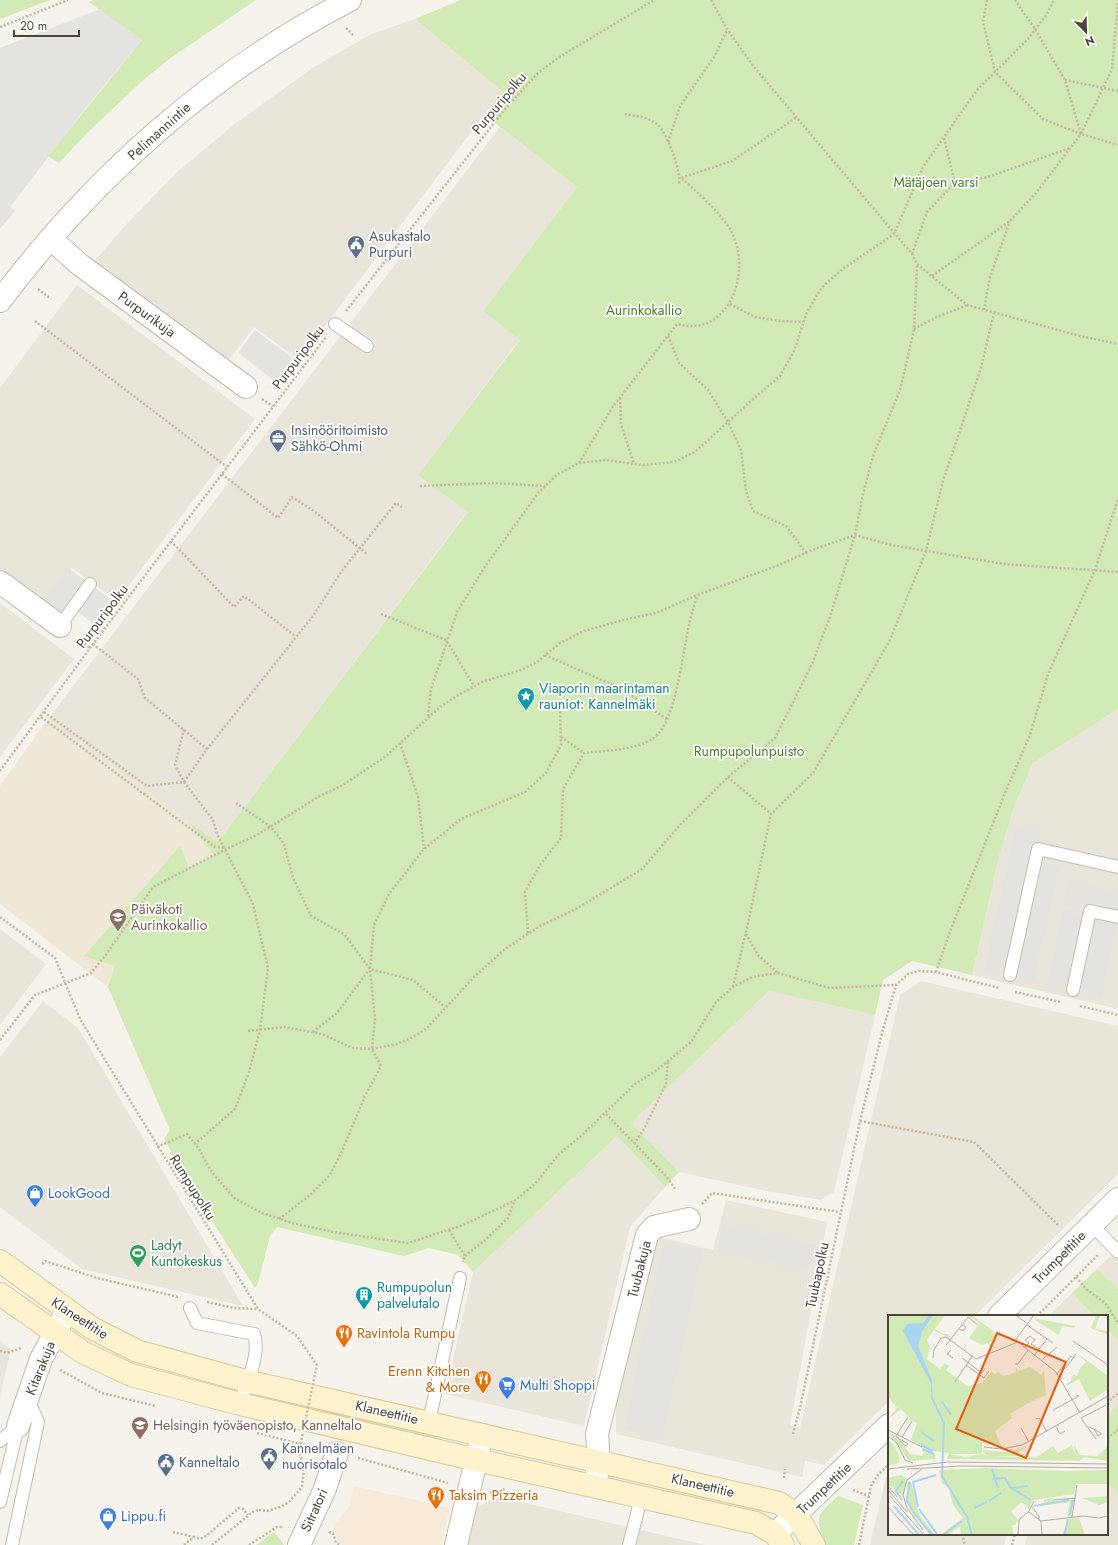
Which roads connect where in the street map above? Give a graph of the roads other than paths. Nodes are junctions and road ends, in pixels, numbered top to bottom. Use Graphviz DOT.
graph roads {
  1 [pos="350,0"];
  2 [pos="51,239"];
  3 [pos="0,301"];
  4 [pos="335,324"];
  5 [pos="368,346"];
  6 [pos="246,387"];
  7 [pos="0,582"];
  8 [pos="90,584"];
  9 [pos="60,626"];
  10 [pos="1118,867"];
  11 [pos="1118,917"];
  12 [pos="1010,975"];
  13 [pos="1073,990"];
  14 [pos="1118,1199"];
  15 [pos="689,1219"];
  16 [pos="1092,1225"];
  17 [pos="1114,1248"];
  18 [pos="0,1261"];
  19 [pos="460,1278"];
  20 [pos="0,1294"];
  21 [pos="190,1308"];
  22 [pos="67,1312"];
  23 [pos="1000,1315"];
  24 [pos="54,1333"];
  25 [pos="246,1381"];
  26 [pos="27,1398"];
  27 [pos="240,1404"];
  28 [pos="429,1422"];
  29 [pos="18,1426"];
  30 [pos="888,1426"];
  31 [pos="482,1435"];
  32 [pos="0,1441"];
  33 [pos="337,1453"];
  34 [pos="477,1460"];
  35 [pos="599,1461"];
  36 [pos="594,1486"];
  37 [pos="641,1498"];
  38 [pos="0,1502"];
  39 [pos="796,1514"];
  40 [pos="303,1537"];
  41 [pos="779,1540"];
  42 [pos="12,1545"];
  43 [pos="456,1545"];
  44 [pos="629,1545"];
  45 [pos="814,1545"];
  1 -- 2 [label="street, Pelimannintie"];
  2 -- 3 [label="street, Pelimannintie"];
  2 -- 6 [label="street, Purpurikuja"];
  4 -- 5 [label="lane"];
  7 -- 9 [label="street"];
  8 -- 9 [label="lane"];
  10 -- 12 [label="lane"];
  11 -- 13 [label="lane"];
  14 -- 16 [label="street, Trumpettitie"];
  15 -- 35 [label="street, Tuubakuja"];
  16 -- 17 [label="lane"];
  16 -- 23 [label="street, Trumpettitie"];
  18 -- 22 [label="street, Klaneettitie"];
  19 -- 28 [label="lane"];
  20 -- 24 [label="street, Klaneettitie"];
  21 -- 25 [label="lane"];
  22 -- 24 [label="street, Kitarakuja"];
  22 -- 25 [label="street, Klaneettitie"];
  24 -- 26 [label="street, Kitarakuja"];
  24 -- 27 [label="street, Klaneettitie"];
  25 -- 27 [label="lane"];
  25 -- 28 [label="street, Klaneettitie"];
  26 -- 29 [label="street, Kitarakuja"];
  26 -- 42 [label="lane"];
  27 -- 34 [label="street, Klaneettitie"];
  28 -- 31 [label="street, Klaneettitie"];
  29 -- 32 [label="lane"];
  29 -- 38 [label="lane"];
  30 -- 39 [label="street, Trumpettitie"];
  31 -- 34 [label="street"];
  31 -- 35 [label="street, Klaneettitie"];
  33 -- 40 [label="street, Sitratori"];
  34 -- 36 [label="street, Klaneettitie"];
  34 -- 43 [label="street"];
  35 -- 36 [label="street, Tuubakuja"];
  35 -- 39 [label="street, Klaneettitie"];
  36 -- 37 [label="street, Klaneettitie"];
  37 -- 41 [label="street, Klaneettitie"];
  37 -- 44 [label="lane"];
  39 -- 41 [label="street, Trumpettitie"];
  39 -- 45 [label="street"];
}
